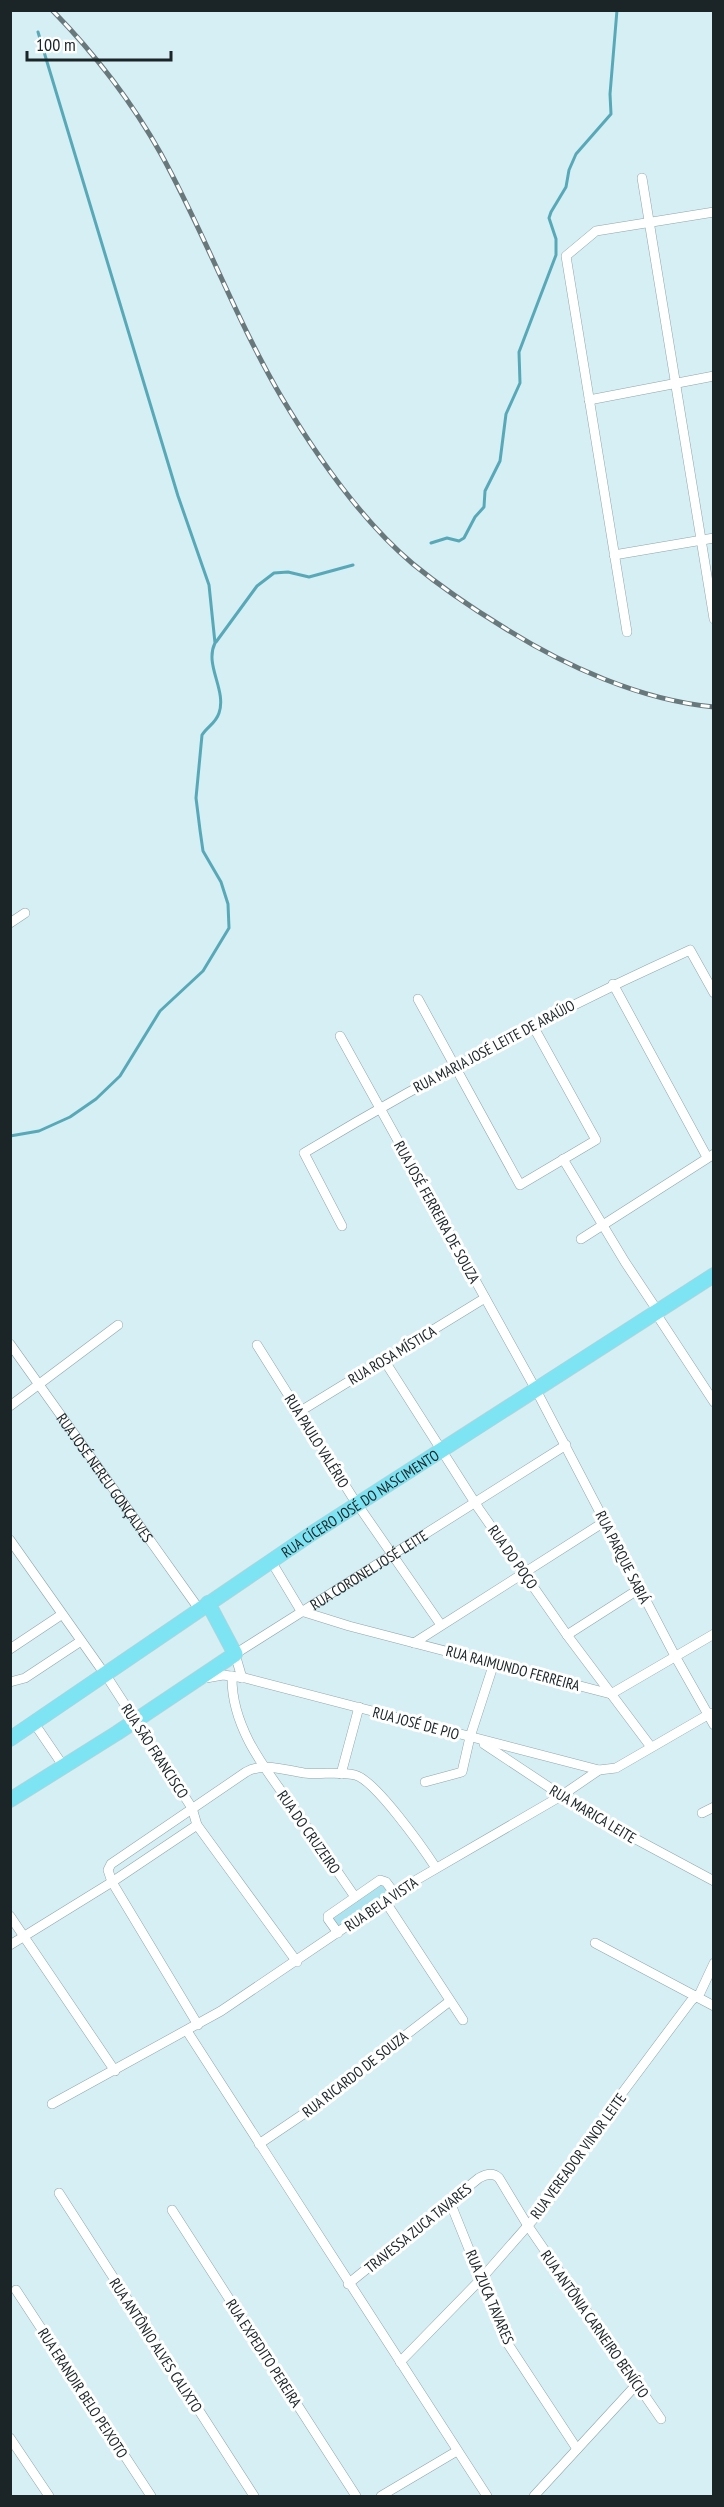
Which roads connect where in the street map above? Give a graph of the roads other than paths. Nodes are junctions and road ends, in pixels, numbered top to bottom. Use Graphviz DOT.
graph roads {
  1 [pos="642,178"];
  2 [pos="714,212"];
  3 [pos="649,222"];
  4 [pos="714,376"];
  5 [pos="675,384"];
  6 [pos="589,400"];
  7 [pos="714,538"];
  8 [pos="701,540"];
  9 [pos="614,555"];
  10 [pos="714,619"];
  11 [pos="627,632"];
  12 [pos="25,913"];
  13 [pos="10,923"];
  14 [pos="613,984"];
  15 [pos="714,993"];
  16 [pos="418,999"];
  17 [pos="533,1026"];
  18 [pos="340,1036"];
  19 [pos="455,1066"];
  20 [pos="379,1108"];
  21 [pos="710,1155"];
  22 [pos="563,1159"];
  23 [pos="602,1224"];
  24 [pos="342,1226"];
  25 [pos="581,1239"];
  26 [pos="714,1275"];
  27 [pos="485,1298"];
  28 [pos="656,1311"];
  29 [pos="118,1325"];
  30 [pos="10,1344"];
  31 [pos="257,1344"];
  32 [pos="384,1360"];
  33 [pos="39,1385"];
  34 [pos="535,1388"];
  35 [pos="714,1402"];
  36 [pos="10,1406"];
  37 [pos="299,1412"];
  38 [pos="566,1445"];
  39 [pos="441,1449"];
  40 [pos="475,1502"];
  41 [pos="357,1504"];
  42 [pos="604,1522"];
  43 [pos="10,1540"];
  44 [pos="392,1555"];
  45 [pos="271,1560"];
  46 [pos="524,1573"];
  47 [pos="639,1589"];
  48 [pos="204,1606"];
  49 [pos="302,1611"];
  50 [pos="61,1615"];
  51 [pos="441,1625"];
  52 [pos="714,1634"];
  53 [pos="567,1635"];
  54 [pos="81,1641"];
  55 [pos="414,1643"];
  56 [pos="10,1650"];
  57 [pos="235,1654"];
  58 [pos="675,1656"];
  59 [pos="494,1662"];
  60 [pos="105,1674"];
  61 [pos="232,1676"];
  62 [pos="242,1678"];
  63 [pos="10,1683"];
  64 [pos="611,1694"];
  65 [pos="173,1695"];
  66 [pos="359,1707"];
  67 [pos="711,1713"];
  68 [pos="135,1720"];
  69 [pos="34,1723"];
  70 [pos="714,1725"];
  71 [pos="473,1738"];
  72 [pos="10,1739"];
  73 [pos="651,1747"];
  74 [pos="264,1766"];
  75 [pos="64,1767"];
  76 [pos="599,1770"];
  77 [pos="341,1774"];
  78 [pos="425,1782"];
  79 [pos="561,1796"];
  80 [pos="10,1800"];
  81 [pos="714,1807"];
  82 [pos="192,1808"];
  83 [pos="702,1813"];
  84 [pos="197,1825"];
  85 [pos="436,1868"];
  86 [pos="714,1881"];
  87 [pos="112,1882"];
  88 [pos="395,1894"];
  89 [pos="355,1897"];
  90 [pos="385,1900"];
  91 [pos="10,1916"];
  92 [pos="338,1933"];
  93 [pos="24,1936"];
  94 [pos="595,1943"];
  95 [pos="10,1945"];
  96 [pos="297,1962"];
  97 [pos="714,1963"];
  98 [pos="696,1997"];
  99 [pos="450,2001"];
  100 [pos="714,2006"];
  101 [pos="463,2020"];
  102 [pos="198,2025"];
  103 [pos="187,2031"];
  104 [pos="114,2071"];
  105 [pos="52,2104"];
  106 [pos="259,2144"];
  107 [pos="488,2175"];
  108 [pos="59,2193"];
  109 [pos="450,2202"];
  110 [pos="172,2211"];
  111 [pos="528,2226"];
  112 [pos="482,2278"];
  113 [pos="348,2284"];
  114 [pos="16,2290"];
  115 [pos="399,2362"];
  116 [pos="637,2384"];
  117 [pos="661,2419"];
  118 [pos="10,2438"];
  119 [pos="577,2449"];
  120 [pos="457,2451"];
  121 [pos="49,2496"];
  122 [pos="151,2496"];
  123 [pos="254,2496"];
  124 [pos="356,2496"];
  125 [pos="381,2496"];
  126 [pos="487,2496"];
  127 [pos="534,2496"];
  1 -- 3 [label="street"];
  2 -- 3 [label="street"];
  3 -- 5 [label="street"];
  3 -- 6 [label="street"];
  4 -- 5 [label="street"];
  5 -- 6 [label="street"];
  5 -- 8 [label="street"];
  6 -- 9 [label="street"];
  7 -- 8 [label="street"];
  8 -- 9 [label="street"];
  8 -- 10 [label="street"];
  9 -- 11 [label="street"];
  12 -- 13 [label="street"];
  14 -- 15 [label="street, RUA MARIA JOSÉ LEITE DE ARAÚJO"];
  14 -- 17 [label="street, RUA MARIA JOSÉ LEITE DE ARAÚJO"];
  14 -- 21 [label="street"];
  16 -- 19 [label="street"];
  17 -- 19 [label="street, RUA MARIA JOSÉ LEITE DE ARAÚJO"];
  17 -- 22 [label="street"];
  18 -- 20 [label="street, RUA JOSÉ FERREIRA DE SOUZA"];
  19 -- 20 [label="street, RUA MARIA JOSÉ LEITE DE ARAÚJO"];
  19 -- 22 [label="street"];
  20 -- 24 [label="street, RUA MARIA JOSÉ LEITE DE ARAÚJO"];
  20 -- 27 [label="street, RUA JOSÉ FERREIRA DE SOUZA"];
  21 -- 23 [label="street"];
  22 -- 23 [label="street"];
  23 -- 25 [label="street"];
  23 -- 28 [label="street"];
  26 -- 28 [label="main road, RUA CÍCERO JOSÉ DO NASCIMENTO"];
  27 -- 32 [label="street, RUA ROSA MÍSTICA"];
  27 -- 34 [label="street, RUA JOSÉ FERREIRA DE SOUZA"];
  28 -- 34 [label="main road, RUA CÍCERO JOSÉ DO NASCIMENTO"];
  28 -- 35 [label="street"];
  29 -- 33 [label="street"];
  30 -- 33 [label="street, RUA JOSÉ NEREU GONÇALVES"];
  31 -- 37 [label="street, RUA PAULO VALÉRIO"];
  32 -- 37 [label="street, RUA ROSA MÍSTICA"];
  32 -- 39 [label="street, RUA DO POÇO"];
  33 -- 36 [label="street"];
  33 -- 48 [label="street, RUA JOSÉ NEREU GONÇALVES"];
  34 -- 38 [label="street, RUA PARQUE SABIÁ"];
  34 -- 39 [label="main road, RUA CÍCERO JOSÉ DO NASCIMENTO"];
  37 -- 41 [label="street, RUA PAULO VALÉRIO"];
  38 -- 40 [label="street, RUA CORONEL JOSÉ LEITE"];
  38 -- 42 [label="street, RUA PARQUE SABIÁ"];
  39 -- 40 [label="street, RUA DO POÇO"];
  39 -- 41 [label="main road, RUA CÍCERO JOSÉ DO NASCIMENTO"];
  40 -- 44 [label="street, RUA CORONEL JOSÉ LEITE"];
  40 -- 46 [label="street, RUA DO POÇO"];
  41 -- 44 [label="street, RUA PAULO VALÉRIO"];
  41 -- 45 [label="main road, RUA CÍCERO JOSÉ DO NASCIMENTO"];
  42 -- 46 [label="street"];
  42 -- 47 [label="street, RUA PARQUE SABIÁ"];
  43 -- 50 [label="street, RUA SÃO FRANCISCO"];
  44 -- 49 [label="street, RUA CORONEL JOSÉ LEITE"];
  44 -- 51 [label="street, RUA PAULO VALÉRIO"];
  45 -- 48 [label="main road, RUA CÍCERO JOSÉ DO NASCIMENTO"];
  45 -- 49 [label="street"];
  46 -- 51 [label="street"];
  46 -- 53 [label="street, RUA DO POÇO"];
  47 -- 53 [label="street"];
  47 -- 58 [label="street, RUA PARQUE SABIÁ"];
  48 -- 57 [label="main road, RUA JOSÉ NEREU GONÇALVES"];
  48 -- 60 [label="main road, RUA CÍCERO JOSÉ DO NASCIMENTO"];
  49 -- 55 [label="street, RUA RAIMUNDO FERREIRA"];
  49 -- 57 [label="street, RUA CORONEL JOSÉ LEITE"];
  50 -- 54 [label="street, RUA SÃO FRANCISCO"];
  50 -- 56 [label="street"];
  51 -- 55 [label="street"];
  52 -- 58 [label="street"];
  53 -- 64 [label="street, RUA DO POÇO"];
  54 -- 60 [label="street, RUA SÃO FRANCISCO"];
  54 -- 63 [label="street"];
  55 -- 59 [label="street, RUA RAIMUNDO FERREIRA"];
  57 -- 62 [label="street, RUA JOSÉ NEREU GONÇALVES"];
  57 -- 65 [label="main road, RUA CORONEL JOSÉ LEITE"];
  58 -- 64 [label="street"];
  58 -- 67 [label="street, RUA PARQUE SABIÁ"];
  59 -- 64 [label="street, RUA RAIMUNDO FERREIRA"];
  59 -- 71 [label="street"];
  60 -- 68 [label="street, RUA SÃO FRANCISCO"];
  60 -- 69 [label="main road, RUA CÍCERO JOSÉ DO NASCIMENTO"];
  61 -- 62 [label="street, RUA JOSÉ DE PIO"];
  61 -- 65 [label="street, RUA CORONEL JOSÉ LEITE"];
  61 -- 74 [label="street"];
  62 -- 66 [label="street, RUA JOSÉ DE PIO"];
  64 -- 73 [label="street, RUA DO POÇO"];
  65 -- 68 [label="main road, RUA CORONEL JOSÉ LEITE"];
  66 -- 71 [label="street, RUA JOSÉ DE PIO"];
  66 -- 77 [label="street"];
  67 -- 70 [label="street, RUA PARQUE SABIÁ"];
  67 -- 73 [label="street, RUA BELA VISTA"];
  68 -- 75 [label="main road, RUA CORONEL JOSÉ LEITE"];
  68 -- 82 [label="street, RUA SÃO FRANCISCO"];
  69 -- 72 [label="main road, RUA CÍCERO JOSÉ DO NASCIMENTO"];
  69 -- 75 [label="street"];
  71 -- 76 [label="street, RUA JOSÉ DE PIO"];
  71 -- 78 [label="street"];
  71 -- 79 [label="street, RUA MARICA LEITE"];
  73 -- 76 [label="street, RUA BELA VISTA"];
  74 -- 77 [label="street"];
  74 -- 82 [label="street"];
  74 -- 89 [label="street, RUA DO CRUZEIRO"];
  75 -- 80 [label="main road, RUA CORONEL JOSÉ LEITE"];
  76 -- 79 [label="street, RUA BELA VISTA"];
  77 -- 85 [label="street"];
  79 -- 85 [label="street, RUA BELA VISTA"];
  79 -- 86 [label="street, RUA MARICA LEITE"];
  81 -- 83 [label="street"];
  82 -- 84 [label="street, RUA SÃO FRANCISCO"];
  82 -- 87 [label="street"];
  84 -- 87 [label="street"];
  84 -- 96 [label="street, RUA SÃO FRANCISCO"];
  85 -- 88 [label="street, RUA BELA VISTA"];
  87 -- 93 [label="street"];
  87 -- 102 [label="street"];
  88 -- 89 [label="street"];
  88 -- 90 [label="street, RUA BELA VISTA"];
  89 -- 92 [label="street"];
  90 -- 92 [label="street, RUA BELA VISTA"];
  90 -- 99 [label="street"];
  91 -- 93 [label="street"];
  92 -- 96 [label="street, RUA BELA VISTA"];
  93 -- 95 [label="street"];
  93 -- 104 [label="street"];
  94 -- 98 [label="street"];
  96 -- 102 [label="street, RUA BELA VISTA"];
  97 -- 98 [label="street, RUA VEREADOR VINOR LEITE"];
  98 -- 100 [label="street"];
  98 -- 111 [label="street, RUA VEREADOR VINOR LEITE"];
  99 -- 101 [label="street"];
  99 -- 106 [label="street, RUA RICARDO DE SOUZA"];
  102 -- 103 [label="street, RUA BELA VISTA"];
  103 -- 104 [label="street, RUA BELA VISTA"];
  103 -- 106 [label="street"];
  104 -- 105 [label="street, RUA BELA VISTA"];
  106 -- 113 [label="street"];
  107 -- 109 [label="street, TRAVESSA ZUCA TAVARES"];
  107 -- 111 [label="street, RUA ANTÔNIA CARNEIRO BENÍCIO"];
  108 -- 123 [label="street, RUA ANTÔNIO ALVES CALIXTO"];
  109 -- 112 [label="street, RUA ZUCA TAVARES"];
  109 -- 113 [label="street, TRAVESSA ZUCA TAVARES"];
  110 -- 124 [label="street, RUA EXPEDITO PEREIRA"];
  111 -- 112 [label="street, RUA VEREADOR VINOR LEITE"];
  111 -- 116 [label="street, RUA ANTÔNIA CARNEIRO BENÍCIO"];
  112 -- 115 [label="street, RUA VEREADOR VINOR LEITE"];
  112 -- 119 [label="street, RUA ZUCA TAVARES"];
  113 -- 115 [label="street"];
  114 -- 122 [label="street, RUA ERANDIR BELO PEIXOTO"];
  115 -- 120 [label="street"];
  116 -- 117 [label="street, RUA ANTÔNIA CARNEIRO BENÍCIO"];
  116 -- 119 [label="street"];
  118 -- 121 [label="street"];
  119 -- 127 [label="street"];
  120 -- 125 [label="street"];
  120 -- 126 [label="street"];
}
